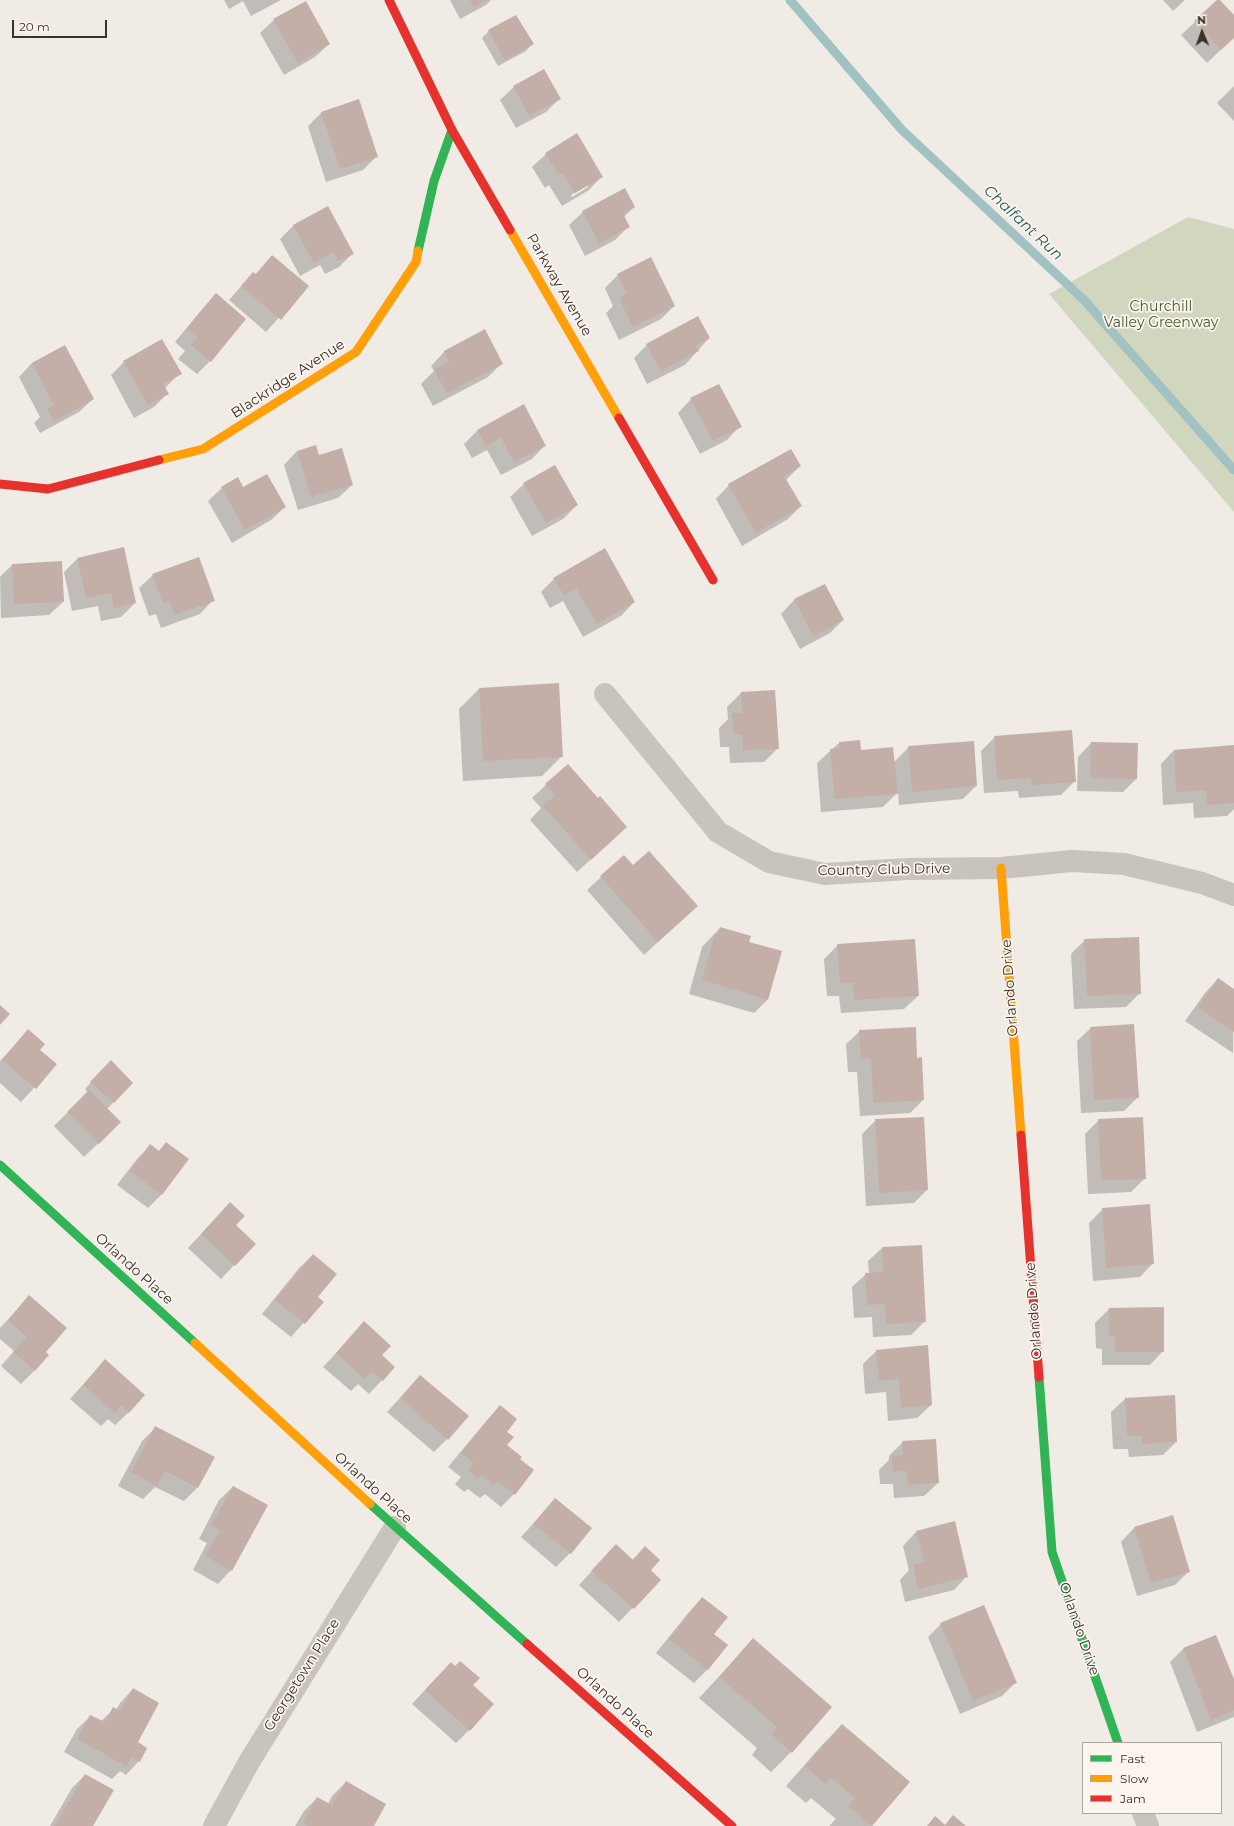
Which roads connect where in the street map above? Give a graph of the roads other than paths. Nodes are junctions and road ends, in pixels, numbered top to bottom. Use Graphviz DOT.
graph roads {
  1 [pos="389,0"];
  2 [pos="452,130"];
  3 [pos="0,484"];
  4 [pos="713,580"];
  5 [pos="605,694"];
  6 [pos="1001,868"];
  7 [pos="1234,895"];
  8 [pos="0,1165"];
  9 [pos="395,1527"];
  10 [pos="1118,1742"];
  11 [pos="1143,1814"];
  12 [pos="214,1826"];
  13 [pos="732,1826"];
  14 [pos="1148,1826"];
  1 -- 2 [label="street, Parkway Avenue"];
  2 -- 3 [label="street, Blackridge Avenue"];
  2 -- 4 [label="street, Parkway Avenue"];
  5 -- 6 [label="street, Country Club Drive"];
  6 -- 7 [label="street, Country Club Drive"];
  6 -- 10 [label="street, Orlando Drive"];
  8 -- 9 [label="street, Orlando Place"];
  9 -- 12 [label="street, Georgetown Place"];
  9 -- 13 [label="street, Orlando Place"];
  11 -- 14 [label="street"];
}
